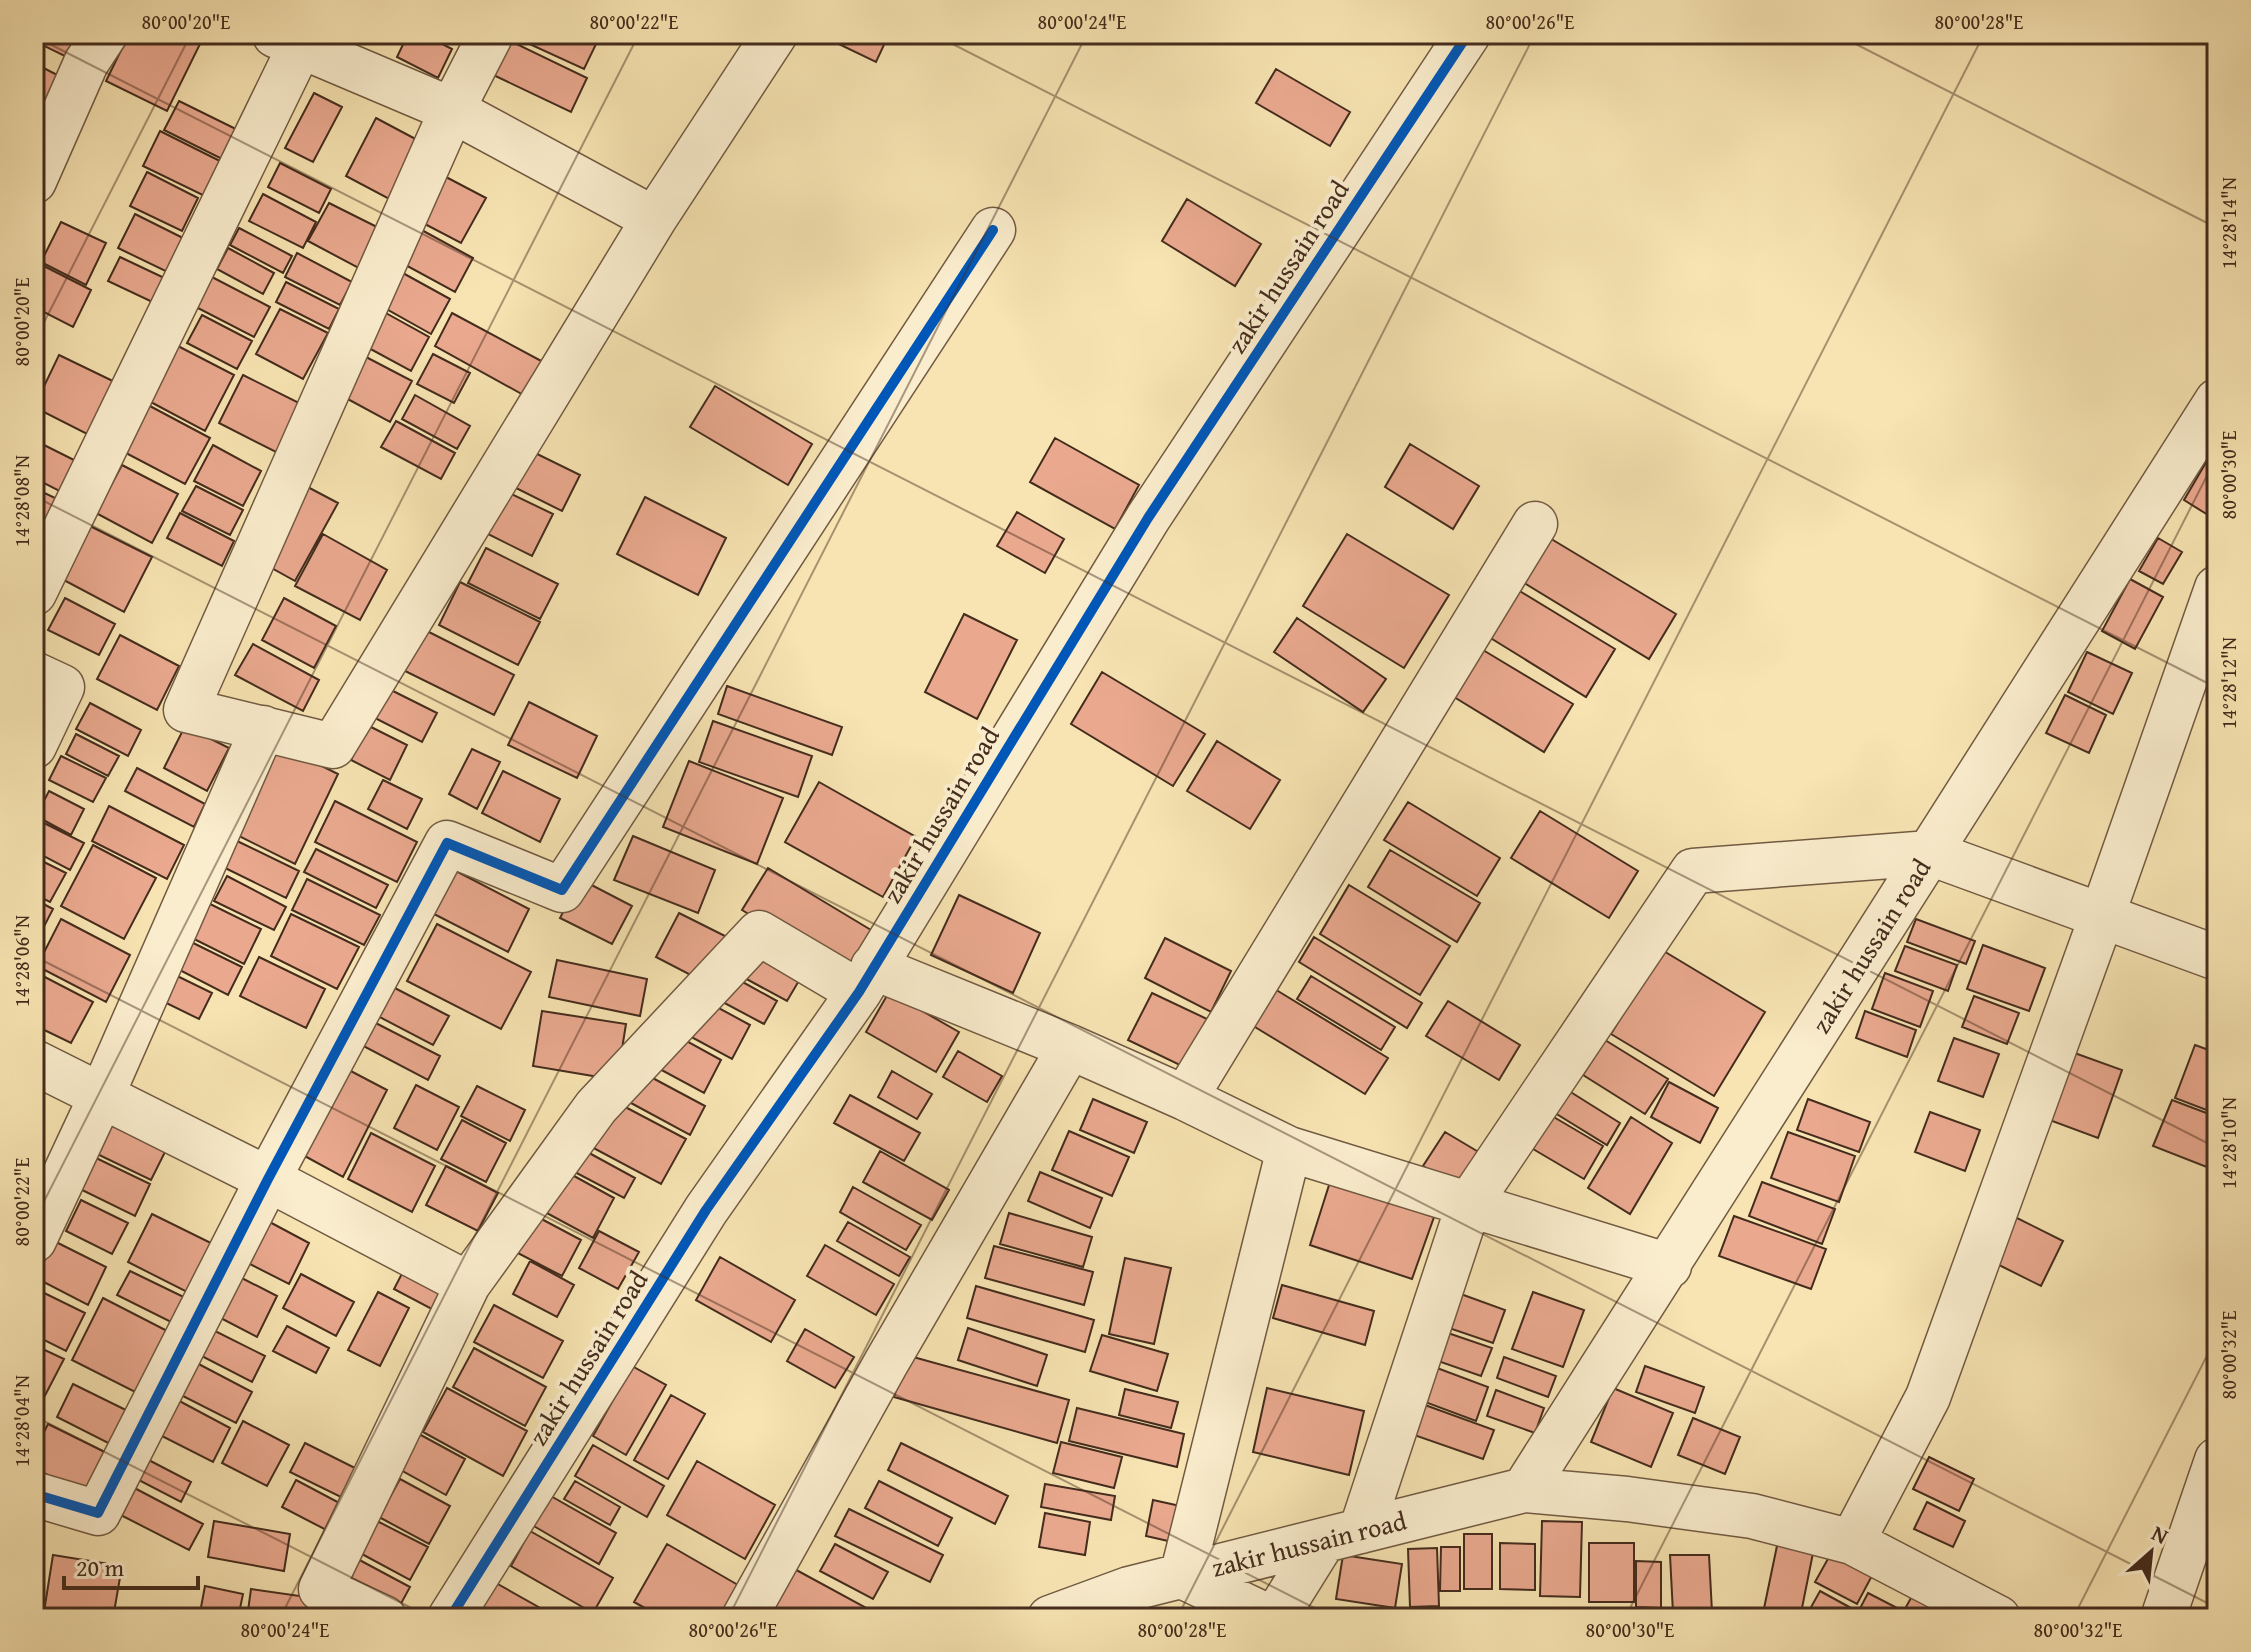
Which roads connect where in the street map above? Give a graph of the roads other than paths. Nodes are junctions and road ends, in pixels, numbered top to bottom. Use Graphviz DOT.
graph roads {
  1 [pos="105,34"];
  2 [pos="491,34"];
  3 [pos="775,34"];
  4 [pos="1468,34"];
  5 [pos="293,38"];
  6 [pos="452,110"];
  7 [pos="34,181"];
  8 [pos="654,219"];
  9 [pos="993,230"];
  10 [pos="2217,401"];
  11 [pos="1535,524"];
  12 [pos="2217,588"];
  13 [pos="34,593"];
  14 [pos="34,674"];
  15 [pos="263,728"];
  16 [pos="34,746"];
  17 [pos="1930,853"];
  18 [pos="2102,916"];
  19 [pos="2217,958"];
  20 [pos="866,979"];
  21 [pos="1070,1047"];
  22 [pos="34,1062"];
  23 [pos="101,1097"];
  24 [pos="1185,1098"];
  25 [pos="1289,1149"];
  26 [pos="268,1179"];
  27 [pos="1469,1204"];
  28 [pos="34,1240"];
  29 [pos="1669,1266"];
  30 [pos="468,1284"];
  31 [pos="2217,1460"];
  32 [pos="1524,1490"];
  33 [pos="34,1494"];
  34 [pos="1342,1536"];
  35 [pos="1852,1542"];
  36 [pos="1182,1576"];
  37 [pos="384,1618"];
  38 [pos="450,1618"];
  39 [pos="744,1618"];
  40 [pos="1050,1618"];
  41 [pos="1273,1618"];
  42 [pos="1998,1618"];
  43 [pos="2163,1618"];
  1 -- 7 [label="street"];
  2 -- 6 [label="street"];
  3 -- 8 [label="street"];
  4 -- 20 [label="street, zakir hussain road"];
  5 -- 6 [label="street"];
  5 -- 13 [label="street"];
  6 -- 8 [label="street"];
  6 -- 15 [label="street"];
  8 -- 15 [label="street"];
  9 -- 26 [label="street"];
  10 -- 17 [label="street, zakir hussain road"];
  11 -- 24 [label="street"];
  12 -- 18 [label="street"];
  14 -- 16 [label="street"];
  15 -- 23 [label="street"];
  17 -- 18 [label="street"];
  17 -- 27 [label="street"];
  17 -- 29 [label="street, zakir hussain road"];
  18 -- 19 [label="street"];
  18 -- 35 [label="street"];
  20 -- 21 [label="street"];
  20 -- 30 [label="street"];
  20 -- 38 [label="street, zakir hussain road"];
  21 -- 24 [label="street"];
  21 -- 39 [label="street"];
  22 -- 23 [label="street"];
  23 -- 26 [label="street"];
  23 -- 28 [label="street"];
  24 -- 25 [label="street"];
  25 -- 27 [label="street"];
  25 -- 36 [label="street"];
  26 -- 30 [label="street"];
  26 -- 33 [label="street"];
  27 -- 29 [label="street"];
  27 -- 34 [label="street"];
  29 -- 32 [label="street, zakir hussain road"];
  30 -- 37 [label="street"];
  31 -- 43 [label="street"];
  32 -- 34 [label="street, zakir hussain road"];
  32 -- 35 [label="street, zakir hussain road"];
  34 -- 36 [label="street, zakir hussain road"];
  34 -- 41 [label="street"];
  35 -- 42 [label="street, zakir hussain road"];
  36 -- 40 [label="street, zakir hussain road"];
  36 -- 41 [label="street"];
}
